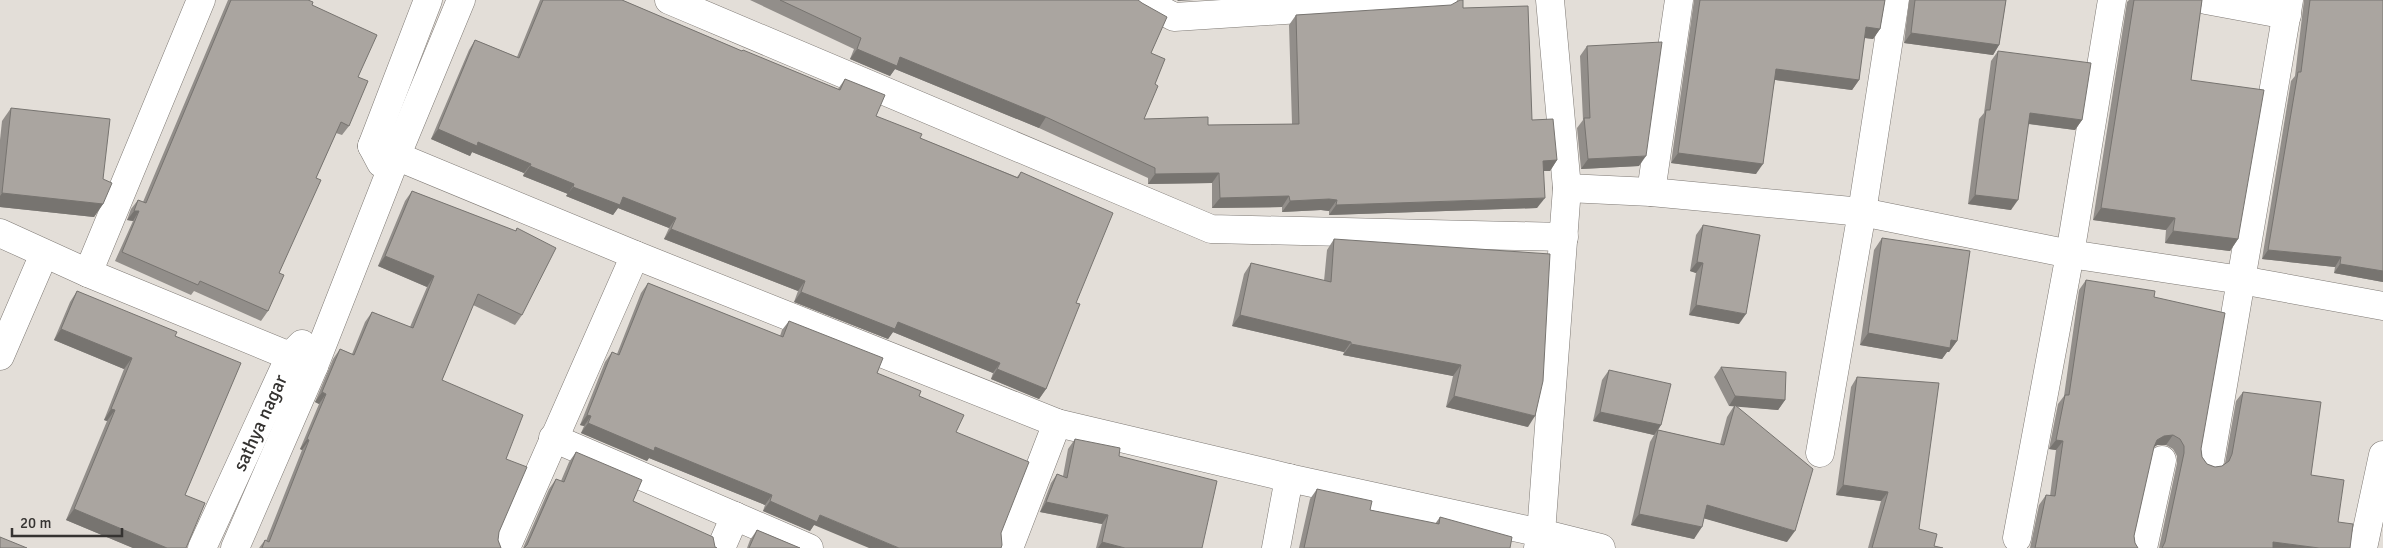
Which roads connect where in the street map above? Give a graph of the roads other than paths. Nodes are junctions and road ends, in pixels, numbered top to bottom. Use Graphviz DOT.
graph roads {
  1 [pos="201,0"];
  2 [pos="428,0"];
  3 [pos="461,0"];
  4 [pos="1142,0"];
  5 [pos="1443,0"];
  6 [pos="1550,0"];
  7 [pos="1679,0"];
  8 [pos="1895,0"];
  9 [pos="2112,0"];
  10 [pos="2206,0"];
  11 [pos="677,2"];
  12 [pos="2288,7"];
  13 [pos="385,160"];
  14 [pos="1567,188"];
  15 [pos="1651,192"];
  16 [pos="1862,212"];
  17 [pos="0,234"];
  18 [pos="1564,237"];
  19 [pos="44,254"];
  20 [pos="2070,254"];
  21 [pos="635,255"];
  22 [pos="88,273"];
  23 [pos="2241,280"];
  24 [pos="2383,306"];
  25 [pos="0,356"];
  26 [pos="302,361"];
  27 [pos="1057,423"];
  28 [pos="553,438"];
  29 [pos="1820,453"];
  30 [pos="2383,455"];
  31 [pos="2162,460"];
  32 [pos="2210,461"];
  33 [pos="1290,478"];
  34 [pos="734,516"];
  35 [pos="2017,538"];
  36 [pos="1540,540"];
  37 [pos="202,548"];
  38 [pos="235,548"];
  39 [pos="506,548"];
  40 [pos="722,548"];
  41 [pos="809,548"];
  42 [pos="1009,548"];
  43 [pos="1276,548"];
  44 [pos="1601,548"];
  45 [pos="2142,548"];
  46 [pos="2363,548"];
  1 -- 22 [label="street"];
  2 -- 13 [label="street, sathya nagar"];
  3 -- 13 [label="street, sathya nagar"];
  4 -- 5 [label="street"];
  6 -- 14 [label="street"];
  7 -- 15 [label="street"];
  8 -- 16 [label="street"];
  9 -- 20 [label="street"];
  10 -- 12 [label="street"];
  11 -- 18 [label="street"];
  12 -- 23 [label="street"];
  13 -- 21 [label="street"];
  13 -- 26 [label="street, sathya nagar"];
  14 -- 15 [label="street"];
  14 -- 18 [label="street"];
  15 -- 16 [label="street"];
  16 -- 20 [label="street"];
  16 -- 29 [label="street"];
  17 -- 19 [label="street"];
  18 -- 36 [label="street"];
  19 -- 22 [label="street"];
  19 -- 25 [label="street"];
  20 -- 23 [label="street"];
  20 -- 35 [label="street"];
  21 -- 27 [label="street"];
  21 -- 28 [label="street"];
  22 -- 26 [label="street"];
  23 -- 24 [label="street"];
  23 -- 32 [label="street"];
  26 -- 37 [label="street, sathya nagar"];
  26 -- 38 [label="street, sathya nagar"];
  27 -- 33 [label="street"];
  27 -- 42 [label="street"];
  28 -- 34 [label="street"];
  28 -- 39 [label="street"];
  30 -- 46 [label="street"];
  31 -- 45 [label="street"];
  33 -- 36 [label="street"];
  33 -- 43 [label="street"];
  34 -- 40 [label="street"];
  34 -- 41 [label="street"];
  36 -- 44 [label="street"];
}
